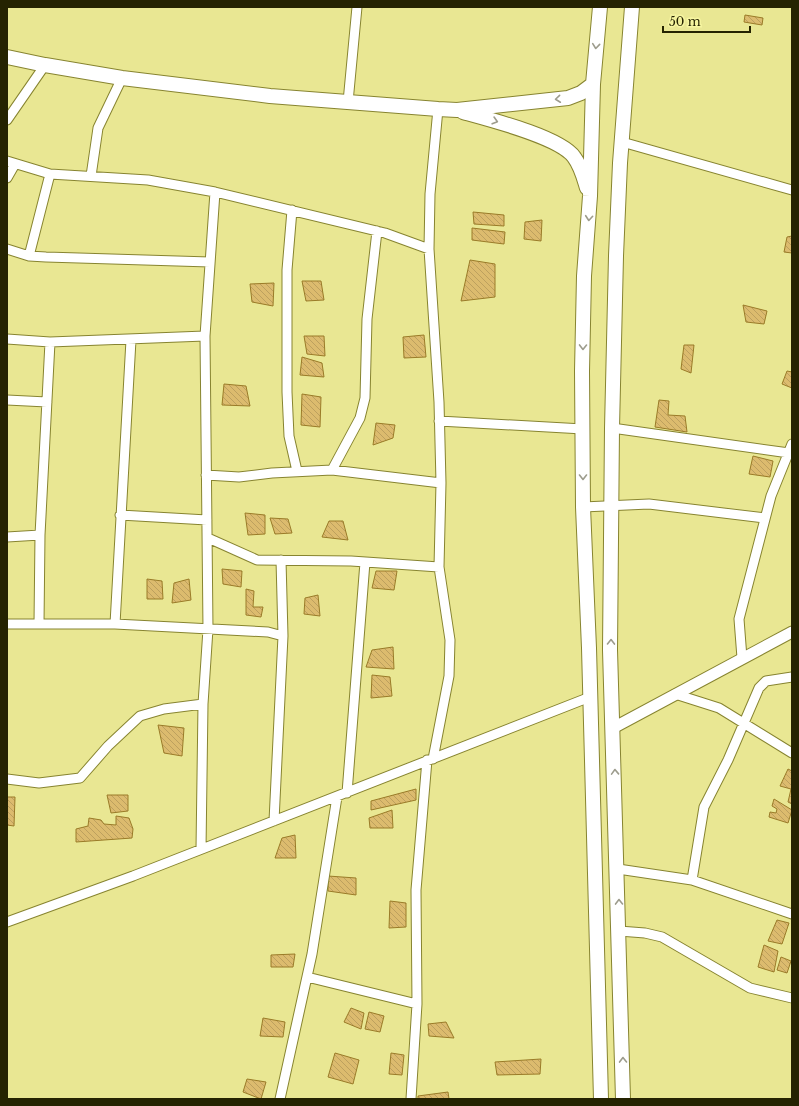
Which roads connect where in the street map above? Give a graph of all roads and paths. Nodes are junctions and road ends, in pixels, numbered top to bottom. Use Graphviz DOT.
graph roads {
  1 [pos="357,7"];
  2 [pos="600,7"];
  3 [pos="632,7"];
  4 [pos="7,57"];
  5 [pos="44,65"];
  6 [pos="122,78"];
  7 [pos="593,84"];
  8 [pos="348,102"];
  9 [pos="438,109"];
  10 [pos="457,110"];
  11 [pos="7,120"];
  12 [pos="622,142"];
  13 [pos="11,162"];
  14 [pos="50,174"];
  15 [pos="91,176"];
  16 [pos="7,178"];
  17 [pos="792,190"];
  18 [pos="215,192"];
  19 [pos="590,196"];
  20 [pos="292,210"];
  21 [pos="377,231"];
  22 [pos="7,249"];
  23 [pos="429,249"];
  24 [pos="29,256"];
  25 [pos="210,262"];
  26 [pos="205,336"];
  27 [pos="7,339"];
  28 [pos="131,340"];
  29 [pos="50,342"];
  30 [pos="7,400"];
  31 [pos="47,402"];
  32 [pos="439,421"];
  33 [pos="583,428"];
  34 [pos="612,428"];
  35 [pos="790,449"];
  36 [pos="332,470"];
  37 [pos="297,471"];
  38 [pos="206,475"];
  39 [pos="441,483"];
  40 [pos="612,507"];
  41 [pos="583,508"];
  42 [pos="120,515"];
  43 [pos="765,518"];
  44 [pos="207,520"];
  45 [pos="40,535"];
  46 [pos="7,537"];
  47 [pos="208,538"];
  48 [pos="281,560"];
  49 [pos="365,562"];
  50 [pos="439,567"];
  51 [pos="39,623"];
  52 [pos="7,624"];
  53 [pos="115,624"];
  54 [pos="208,629"];
  55 [pos="792,632"];
  56 [pos="283,636"];
  57 [pos="742,658"];
  58 [pos="792,677"];
  59 [pos="676,694"];
  60 [pos="590,697"];
  61 [pos="203,704"];
  62 [pos="744,723"];
  63 [pos="613,728"];
  64 [pos="792,753"];
  65 [pos="430,760"];
  66 [pos="7,778"];
  67 [pos="347,793"];
  68 [pos="337,797"];
  69 [pos="274,821"];
  70 [pos="201,849"];
  71 [pos="618,869"];
  72 [pos="692,880"];
  73 [pos="792,913"];
  74 [pos="7,922"];
  75 [pos="620,931"];
  76 [pos="307,977"];
  77 [pos="792,998"];
  78 [pos="417,1004"];
  79 [pos="280,1099"];
  80 [pos="411,1099"];
  81 [pos="600,1099"];
  82 [pos="623,1099"];
  1 -- 8 [label="street"];
  2 -- 7 [label="main road, one-way"];
  3 -- 12 [label="main road"];
  4 -- 5 [label="main road"];
  5 -- 6 [label="main road"];
  5 -- 11 [label="street"];
  6 -- 8 [label="main road"];
  6 -- 15 [label="street"];
  7 -- 10 [label="main road, one-way"];
  7 -- 19 [label="main road"];
  8 -- 9 [label="main road"];
  9 -- 10 [label="main road"];
  9 -- 23 [label="street"];
  10 -- 19 [label="main road, one-way"];
  12 -- 17 [label="street"];
  12 -- 34 [label="main road"];
  13 -- 14 [label="street"];
  13 -- 16 [label="street"];
  14 -- 15 [label="street"];
  14 -- 24 [label="street"];
  15 -- 18 [label="street"];
  18 -- 20 [label="street"];
  18 -- 25 [label="street"];
  19 -- 33 [label="main road, one-way"];
  20 -- 21 [label="street"];
  20 -- 37 [label="street"];
  21 -- 23 [label="street"];
  21 -- 36 [label="street"];
  22 -- 24 [label="street"];
  23 -- 32 [label="street"];
  24 -- 25 [label="street"];
  25 -- 26 [label="street"];
  26 -- 28 [label="street"];
  26 -- 38 [label="street"];
  27 -- 29 [label="street"];
  28 -- 29 [label="street"];
  28 -- 42 [label="street"];
  29 -- 31 [label="street"];
  30 -- 31 [label="street"];
  31 -- 45 [label="street"];
  32 -- 33 [label="street"];
  32 -- 39 [label="street"];
  33 -- 41 [label="main road, one-way"];
  34 -- 35 [label="street"];
  34 -- 40 [label="main road"];
  35 -- 43 [label="street"];
  36 -- 37 [label="street"];
  36 -- 39 [label="street"];
  37 -- 38 [label="street"];
  38 -- 44 [label="street"];
  39 -- 50 [label="street"];
  40 -- 41 [label="street"];
  40 -- 43 [label="street"];
  63 -- 40 [label="main road, one-way"];
  41 -- 60 [label="main road"];
  42 -- 44 [label="street"];
  42 -- 53 [label="street"];
  43 -- 57 [label="street"];
  44 -- 47 [label="street"];
  45 -- 46 [label="street"];
  45 -- 51 [label="street"];
  47 -- 48 [label="street"];
  47 -- 54 [label="street"];
  48 -- 49 [label="street"];
  48 -- 56 [label="street"];
  49 -- 50 [label="street"];
  49 -- 67 [label="street"];
  50 -- 65 [label="street"];
  51 -- 52 [label="street"];
  51 -- 53 [label="street"];
  53 -- 54 [label="street"];
  54 -- 56 [label="street"];
  54 -- 61 [label="street"];
  55 -- 57 [label="street"];
  56 -- 69 [label="street"];
  57 -- 59 [label="street"];
  58 -- 62 [label="street"];
  59 -- 62 [label="street"];
  59 -- 63 [label="street"];
  60 -- 65 [label="street"];
  60 -- 81 [label="main road"];
  61 -- 66 [label="street"];
  61 -- 70 [label="street"];
  62 -- 64 [label="street"];
  62 -- 72 [label="street"];
  71 -- 63 [label="main road, one-way"];
  65 -- 67 [label="street"];
  65 -- 78 [label="street"];
  67 -- 68 [label="street"];
  68 -- 69 [label="street"];
  68 -- 76 [label="street"];
  69 -- 70 [label="street"];
  70 -- 74 [label="street"];
  71 -- 72 [label="street"];
  75 -- 71 [label="main road, one-way"];
  72 -- 73 [label="street"];
  75 -- 77 [label="street"];
  82 -- 75 [label="main road, one-way"];
  76 -- 78 [label="street"];
  76 -- 79 [label="street"];
  78 -- 80 [label="street"];
}
